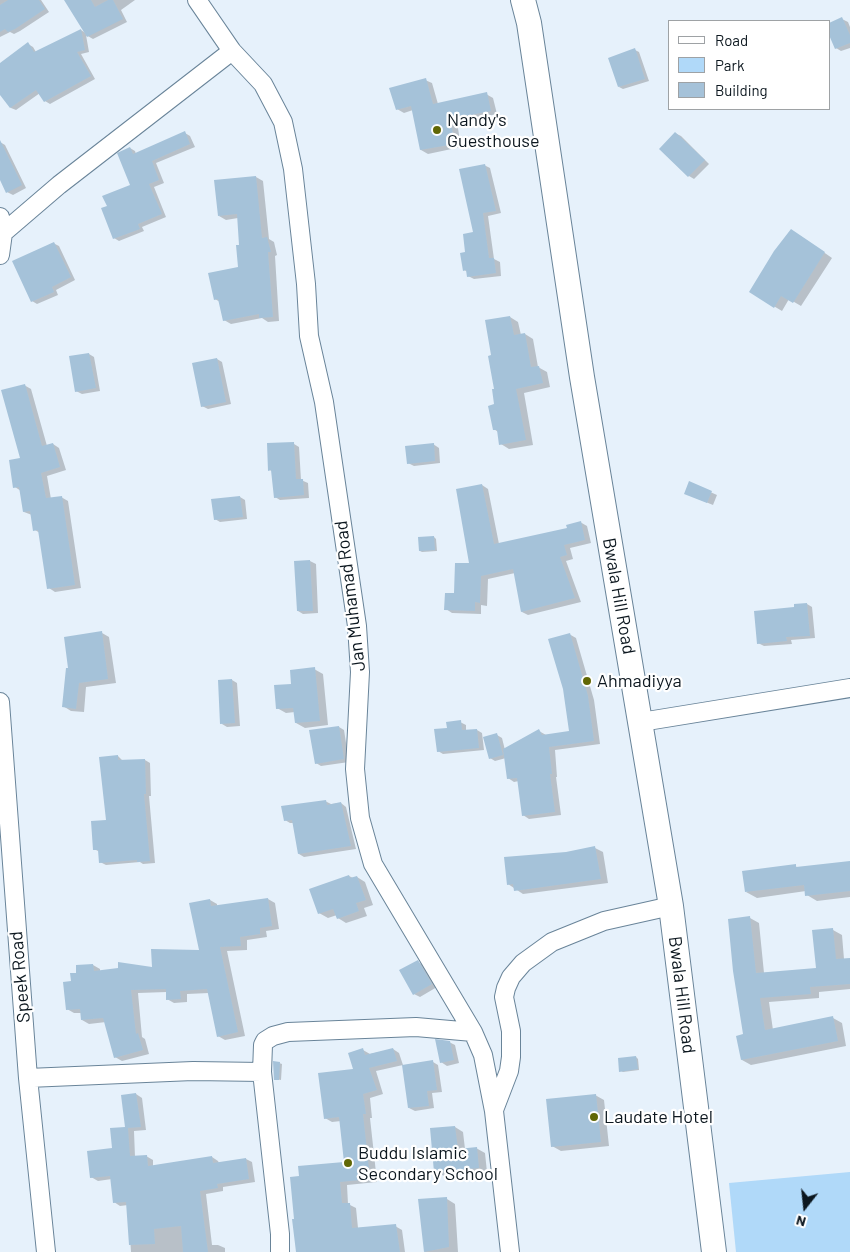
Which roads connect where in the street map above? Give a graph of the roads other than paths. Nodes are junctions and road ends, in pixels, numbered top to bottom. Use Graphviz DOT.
graph roads {
  1 [pos="197,0"];
  2 [pos="523,0"];
  3 [pos="232,52"];
  4 [pos="2,225"];
  5 [pos="0,255"];
  6 [pos="850,688"];
  7 [pos="0,702"];
  8 [pos="641,722"];
  9 [pos="671,906"];
  10 [pos="7,913"];
  11 [pos="473,1032"];
  12 [pos="262,1072"];
  13 [pos="28,1078"];
  14 [pos="494,1110"];
  15 [pos="46,1252"];
  16 [pos="280,1252"];
  17 [pos="510,1252"];
  18 [pos="714,1252"];
  1 -- 3 [label="street, Jan Muhamad Road"];
  2 -- 8 [label="street, Bwala Hill Road"];
  3 -- 4 [label="street"];
  3 -- 11 [label="street, Jan Muhamad Road"];
  4 -- 5 [label="street"];
  6 -- 8 [label="street"];
  7 -- 10 [label="street, Speek Road"];
  8 -- 9 [label="street, Bwala Hill Road"];
  9 -- 14 [label="street"];
  9 -- 18 [label="street, Bwala Hill Road"];
  10 -- 13 [label="street, Speek Road"];
  11 -- 12 [label="street"];
  11 -- 14 [label="street, Jan Muhamad Road"];
  12 -- 13 [label="street"];
  12 -- 16 [label="street"];
  13 -- 15 [label="street, Speek Road"];
  14 -- 17 [label="street, Jan Muhamad Road"];
}
